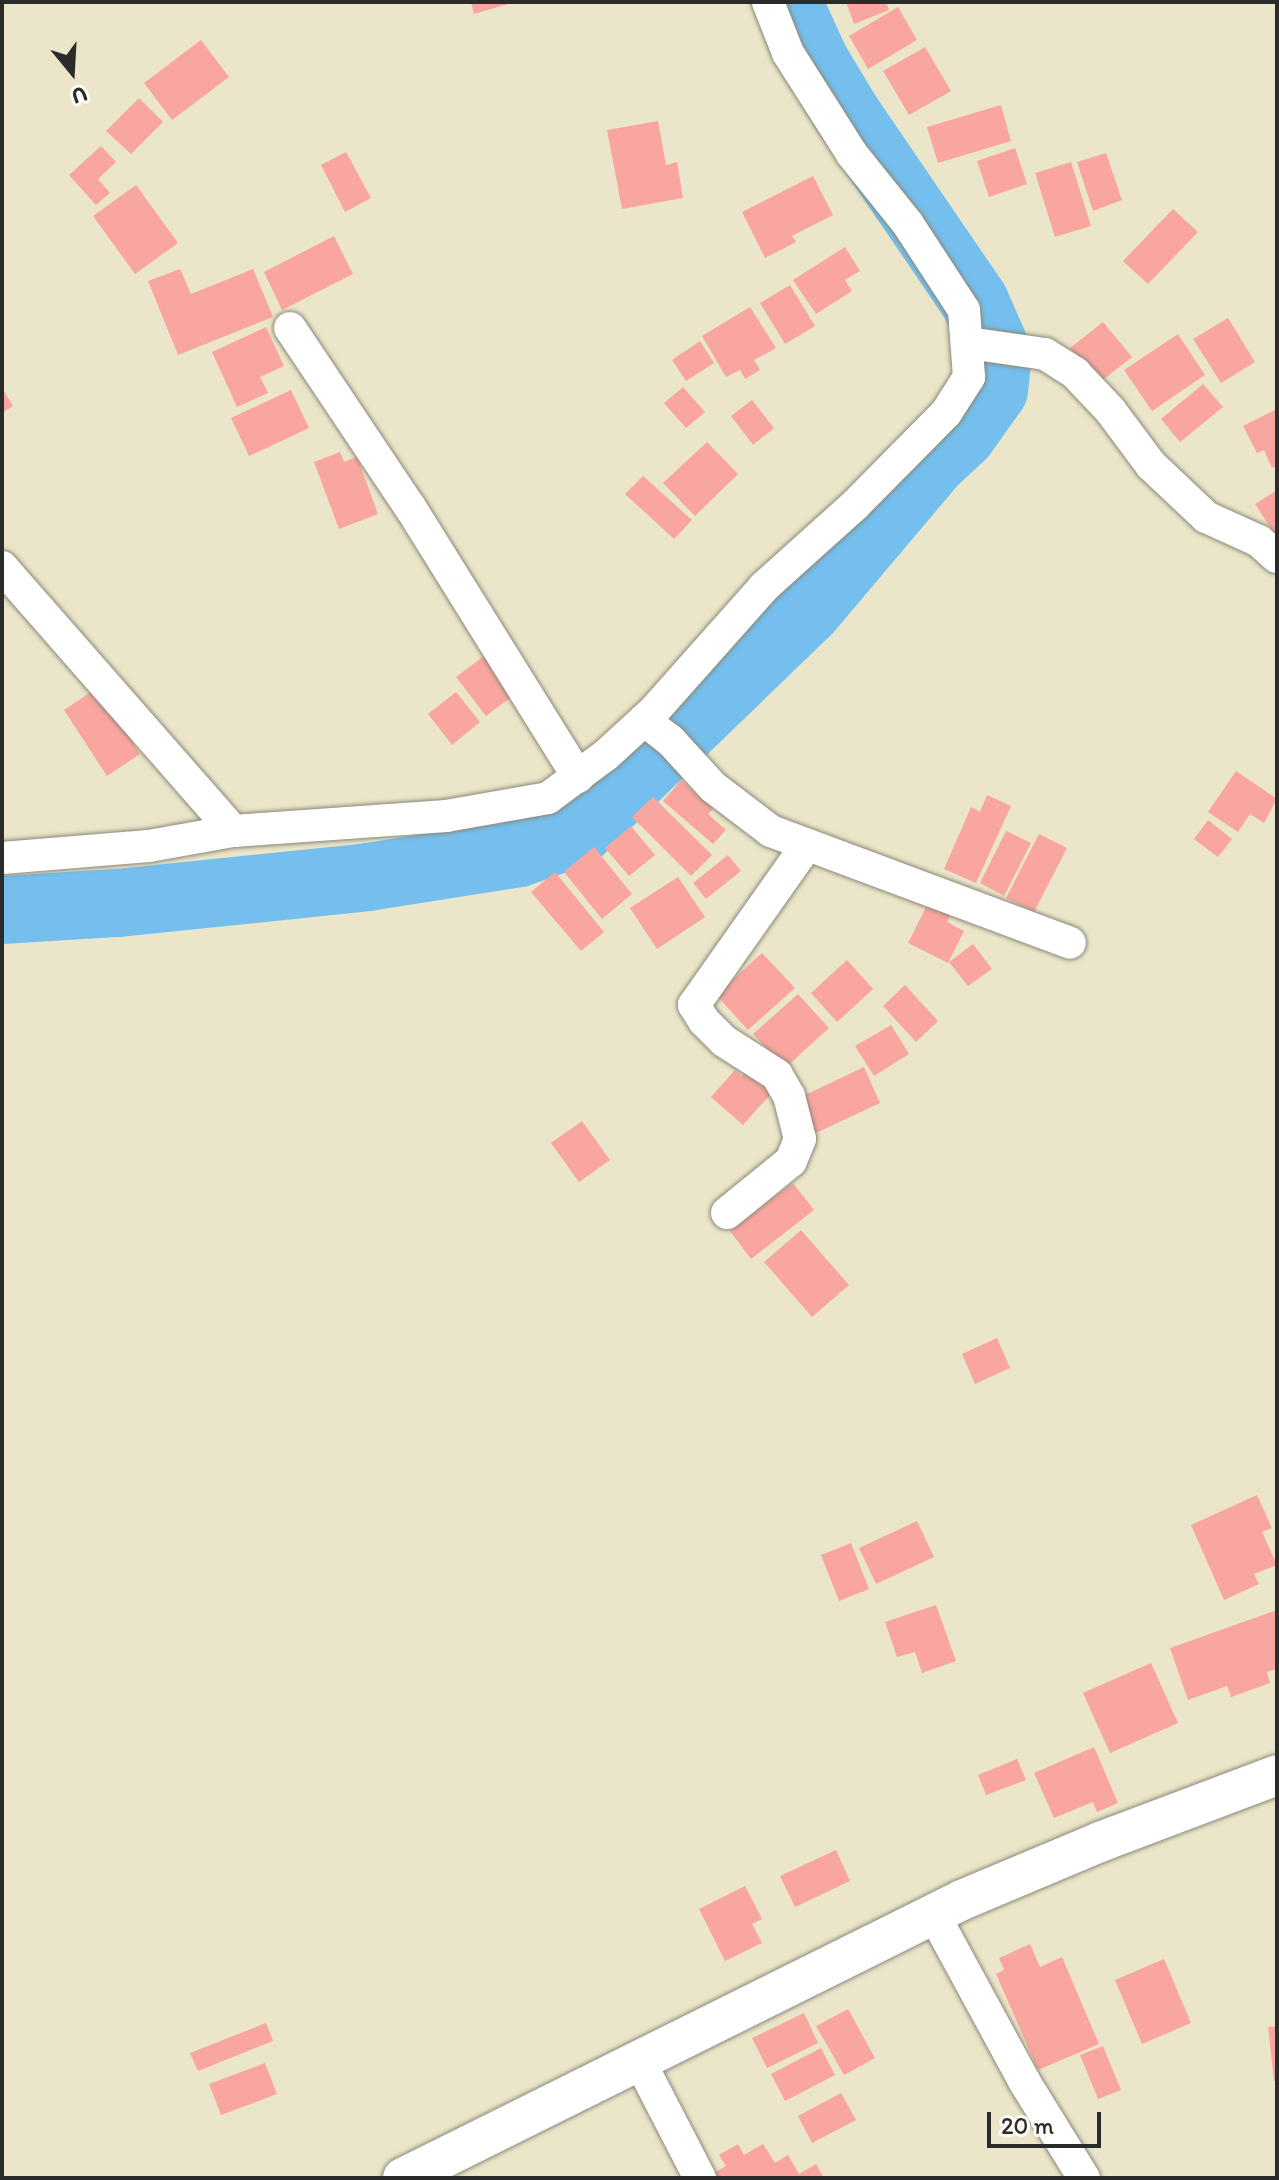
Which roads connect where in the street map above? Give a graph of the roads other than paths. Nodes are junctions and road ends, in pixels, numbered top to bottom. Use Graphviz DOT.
graph roads {
  1 [pos="768,2"];
  2 [pos="290,328"];
  3 [pos="975,344"];
  4 [pos="1277,557"];
  5 [pos="2,567"];
  6 [pos="644,720"];
  7 [pos="578,777"];
  8 [pos="233,831"];
  9 [pos="807,845"];
  10 [pos="2,858"];
  11 [pos="1070,943"];
  12 [pos="727,1213"];
  13 [pos="1277,1775"];
  14 [pos="934,1915"];
  15 [pos="640,2062"];
  16 [pos="403,2178"];
  17 [pos="700,2178"];
  18 [pos="1084,2178"];
  1 -- 3 [label="street"];
  2 -- 7 [label="street"];
  3 -- 4 [label="street"];
  3 -- 6 [label="street"];
  5 -- 8 [label="street"];
  6 -- 7 [label="street"];
  6 -- 9 [label="street"];
  7 -- 8 [label="street"];
  8 -- 10 [label="street"];
  9 -- 11 [label="street"];
  9 -- 12 [label="street"];
  13 -- 14 [label="street"];
  14 -- 15 [label="street"];
  14 -- 18 [label="street"];
  15 -- 16 [label="street"];
  15 -- 17 [label="street"];
}
